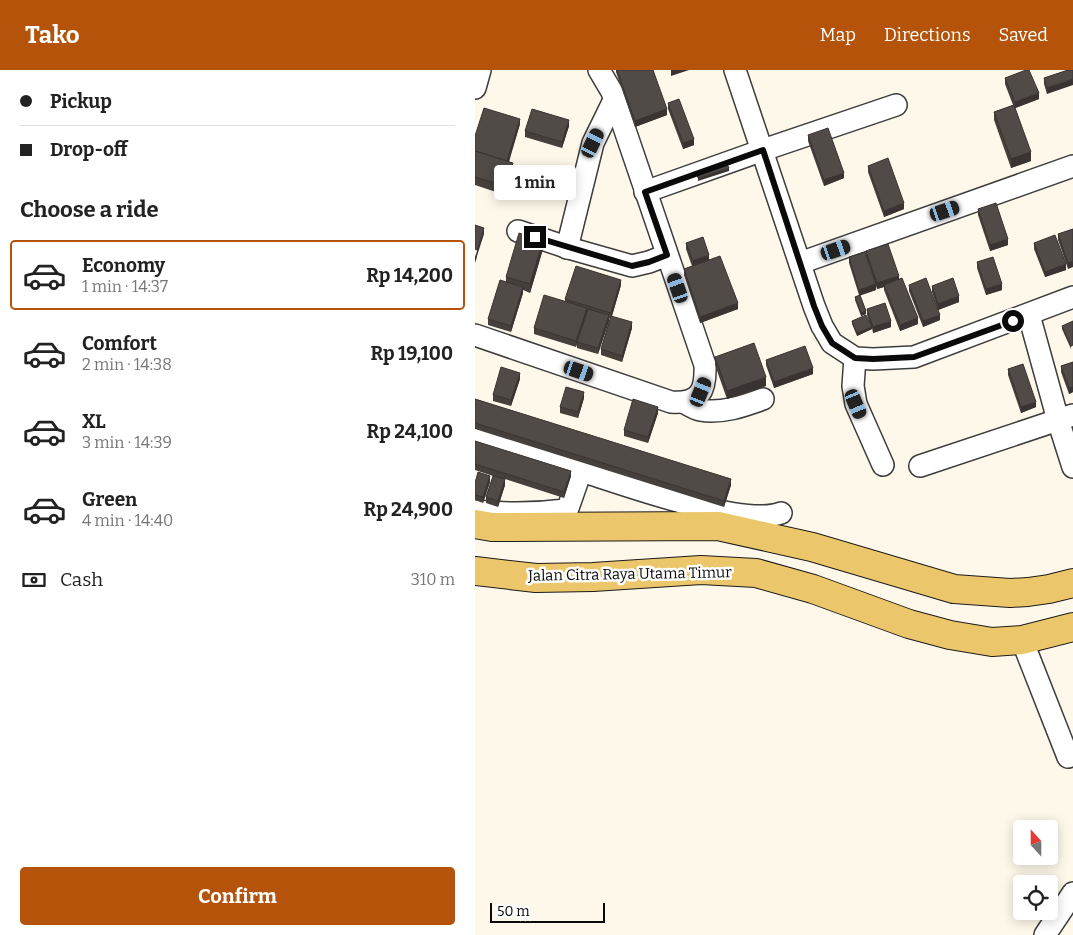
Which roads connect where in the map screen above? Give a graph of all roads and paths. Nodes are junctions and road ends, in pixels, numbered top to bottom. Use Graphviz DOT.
graph roads {
  1 [pos="480,70"];
  2 [pos="599,70"];
  3 [pos="735,70"];
  4 [pos="475,88"];
  5 [pos="614,100"];
  6 [pos="896,105"];
  7 [pos="763,150"];
  8 [pos="1073,166"];
  9 [pos="645,192"];
  10 [pos="518,232"];
  11 [pos="567,248"];
  12 [pos="667,255"];
  13 [pos="800,262"];
  14 [pos="1073,297"];
  15 [pos="1029,315"];
  16 [pos="475,335"];
  17 [pos="855,358"];
  18 [pos="763,399"];
  19 [pos="685,403"];
  20 [pos="1065,418"];
  21 [pos="475,437"];
  22 [pos="883,465"];
  23 [pos="920,466"];
  24 [pos="1073,467"];
  25 [pos="581,471"];
  26 [pos="475,511"];
  27 [pos="781,513"];
  28 [pos="475,524"];
  29 [pos="475,571"];
  30 [pos="1073,583"];
  31 [pos="1073,627"];
  32 [pos="1022,640"];
  33 [pos="1068,757"];
  34 [pos="1073,893"];
  35 [pos="1045,935"];
  1 -- 4 [label="street"];
  2 -- 5 [label="street"];
  3 -- 7 [label="street"];
  5 -- 9 [label="street"];
  5 -- 11 [label="street"];
  6 -- 7 [label="street"];
  7 -- 9 [label="street"];
  7 -- 13 [label="street"];
  8 -- 13 [label="street"];
  9 -- 12 [label="street"];
  10 -- 11 [label="street"];
  11 -- 12 [label="street"];
  12 -- 19 [label="street"];
  13 -- 17 [label="street"];
  14 -- 15 [label="street"];
  15 -- 17 [label="street"];
  15 -- 20 [label="street"];
  16 -- 19 [label="street"];
  17 -- 22 [label="street"];
  18 -- 19 [label="street"];
  20 -- 23 [label="street"];
  20 -- 24 [label="street"];
  21 -- 25 [label="street"];
  25 -- 26 [label="street"];
  25 -- 27 [label="street"];
  28 -- 30 [label="main road"];
  29 -- 32 [label="main road, Jalan Citra Raya Utama Timur"];
  31 -- 32 [label="main road, Jalan Citra Raya Utama Timur"];
  32 -- 33 [label="street"];
  34 -- 35 [label="street"];
}
